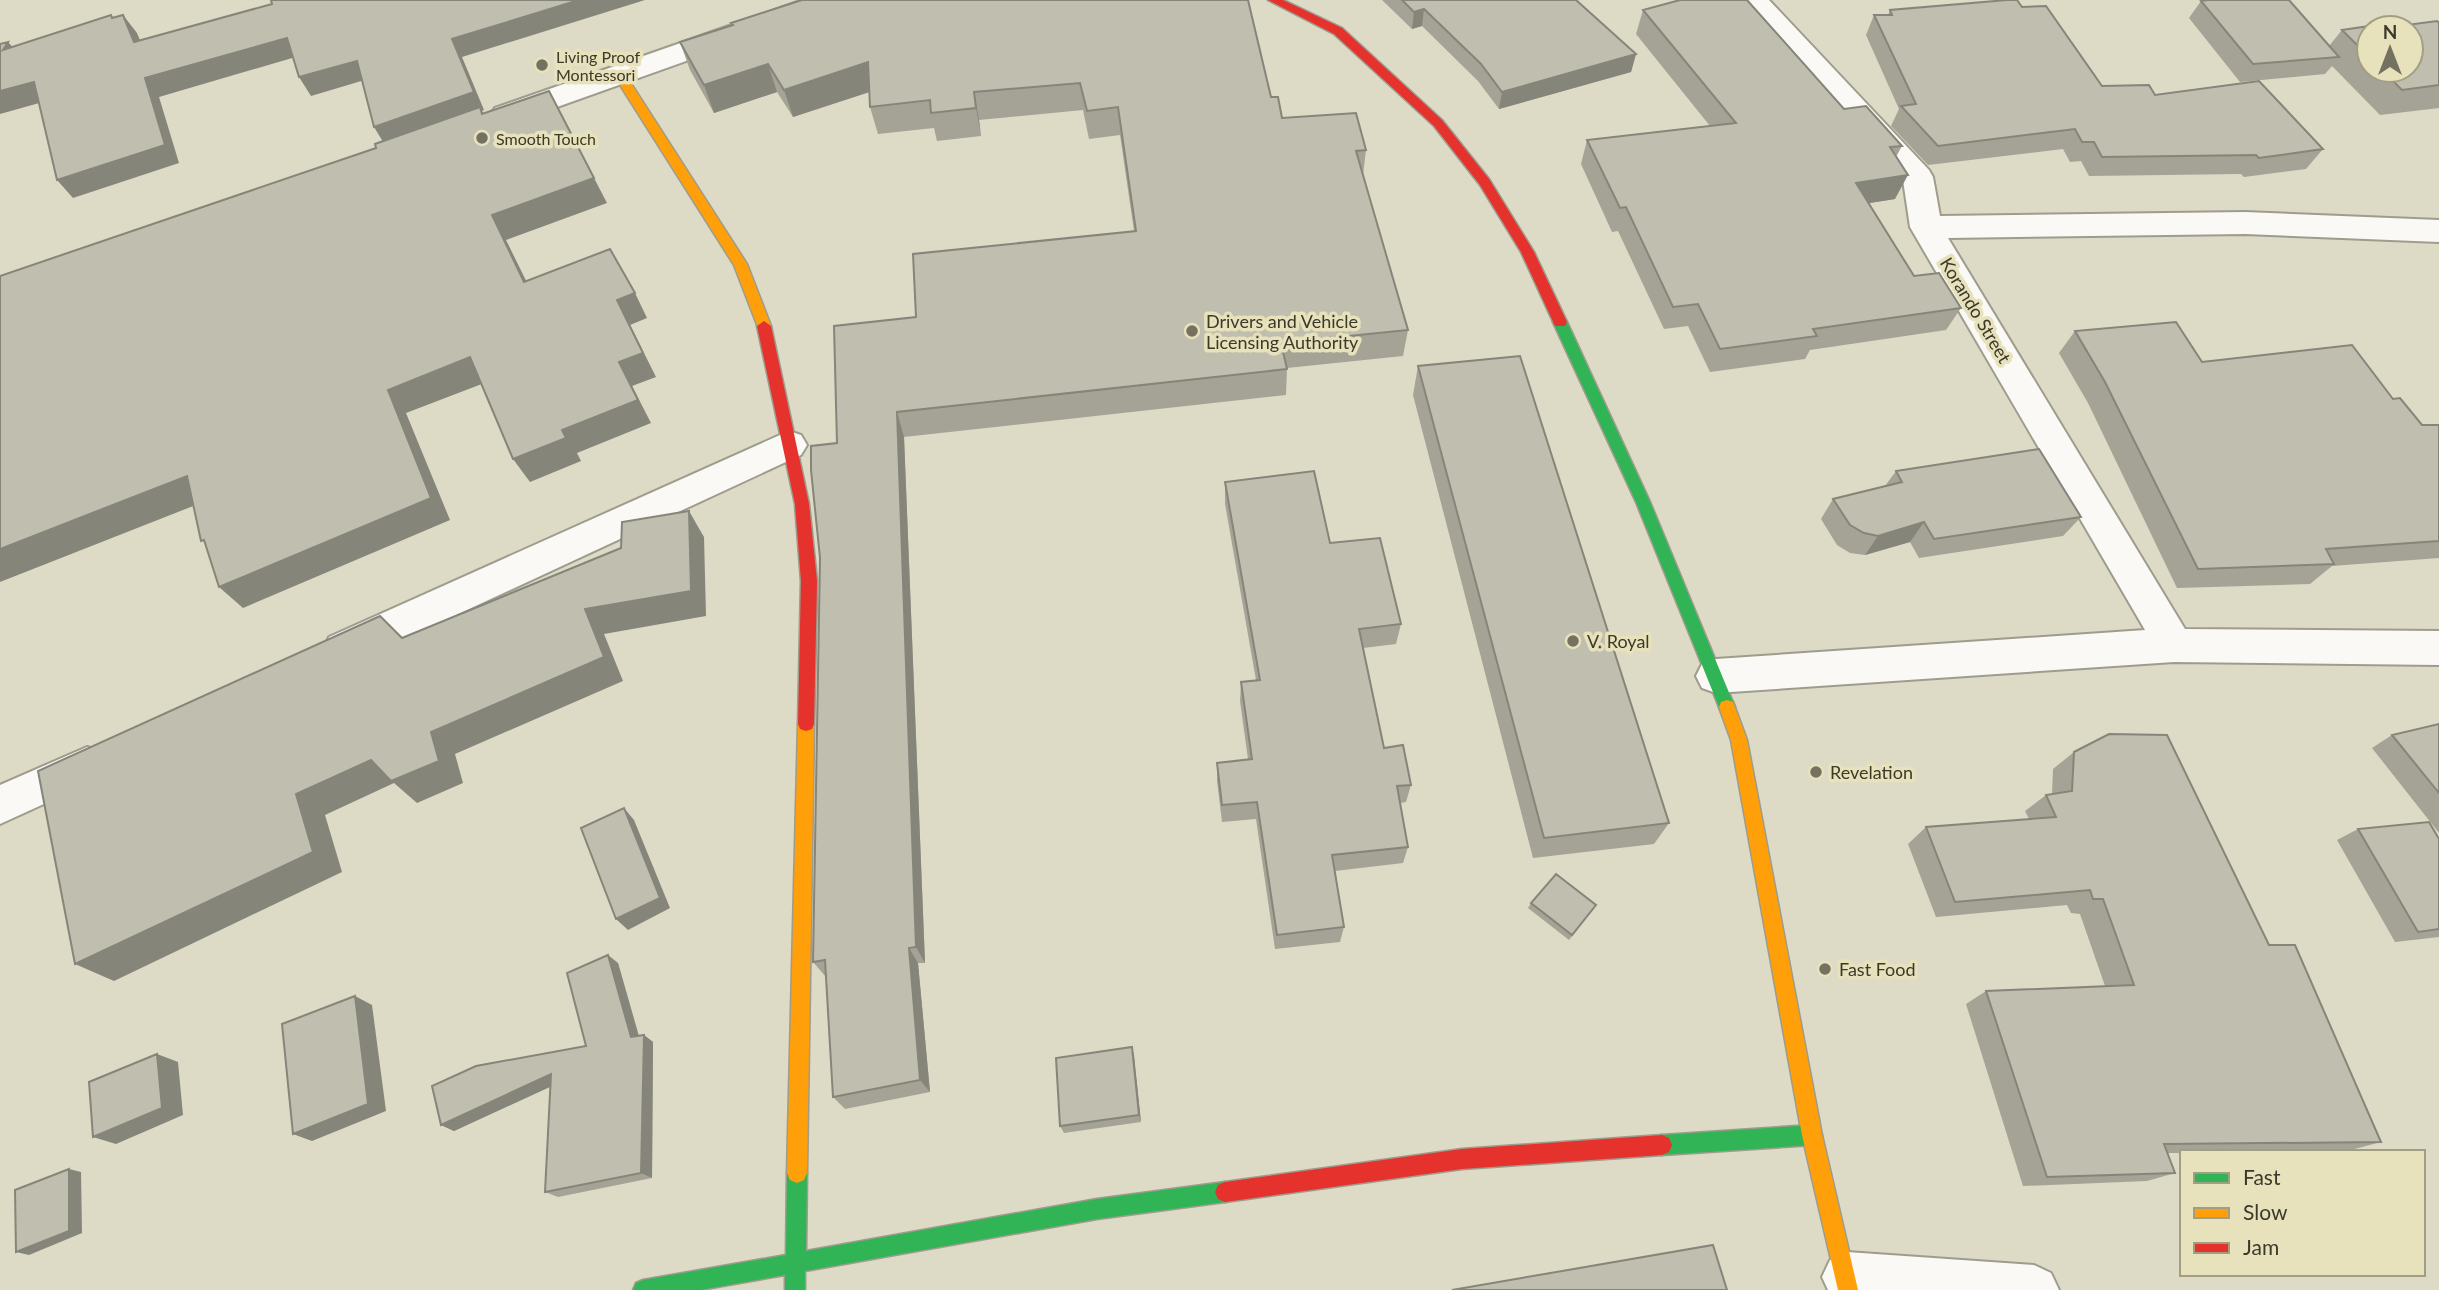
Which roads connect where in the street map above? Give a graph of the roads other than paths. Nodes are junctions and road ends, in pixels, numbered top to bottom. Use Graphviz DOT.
graph roads {
  1 [pos="830,0"];
  2 [pos="1274,0"];
  3 [pos="1754,0"];
  4 [pos="619,75"];
  5 [pos="481,124"];
  6 [pos="1926,227"];
  7 [pos="2439,231"];
  8 [pos="789,445"];
  9 [pos="2174,645"];
  10 [pos="2439,648"];
  11 [pos="309,664"];
  12 [pos="1716,676"];
  13 [pos="122,750"];
  14 [pos="0,805"];
  15 [pos="1812,1135"];
  16 [pos="795,1263"];
  17 [pos="1847,1283"];
  18 [pos="643,1290"];
  19 [pos="795,1290"];
  20 [pos="2034,1290"];
  1 -- 4 [label="street"];
  2 -- 12 [label="street"];
  3 -- 6 [label="street, Korando Street"];
  4 -- 5 [label="street"];
  4 -- 8 [label="street"];
  6 -- 7 [label="street"];
  6 -- 9 [label="street, Korando Street"];
  8 -- 11 [label="street"];
  8 -- 16 [label="street"];
  9 -- 10 [label="street"];
  9 -- 12 [label="street"];
  12 -- 15 [label="street"];
  13 -- 14 [label="street"];
  15 -- 16 [label="street"];
  15 -- 17 [label="street"];
  16 -- 18 [label="street"];
  16 -- 19 [label="street"];
  17 -- 20 [label="street"];
}
